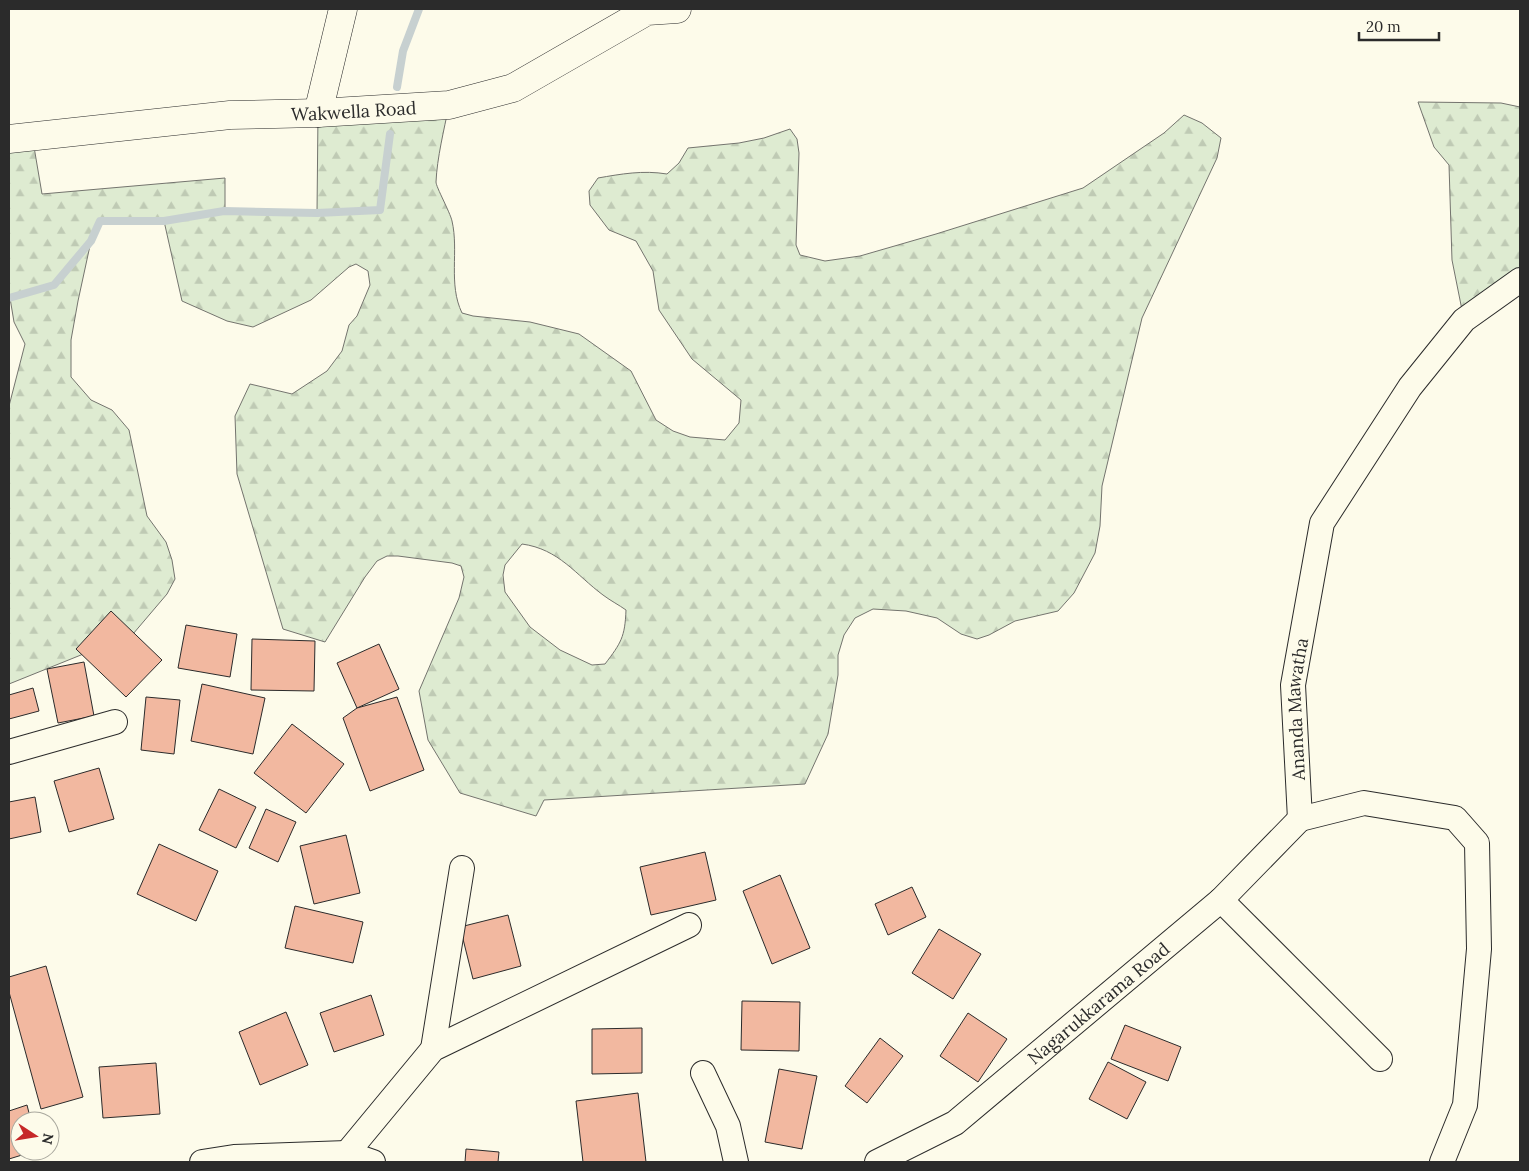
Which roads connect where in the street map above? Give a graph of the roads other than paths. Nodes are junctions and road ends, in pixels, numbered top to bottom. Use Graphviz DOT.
graph roads {
  1 [pos="343,9"];
  2 [pos="678,9"];
  3 [pos="318,113"];
  4 [pos="9,139"];
  5 [pos="1520,280"];
  6 [pos="115,722"];
  7 [pos="9,752"];
  8 [pos="1300,819"];
  9 [pos="462,868"];
  10 [pos="1221,900"];
  11 [pos="689,924"];
  12 [pos="433,1049"];
  13 [pos="1380,1059"];
  14 [pos="704,1073"];
  15 [pos="347,1153"];
  16 [pos="202,1162"];
  17 [pos="373,1162"];
  18 [pos="736,1162"];
  19 [pos="877,1162"];
  20 [pos="1442,1162"];
  1 -- 3 [label="main road"];
  2 -- 3 [label="main road, Wakwella Road"];
  3 -- 4 [label="main road, Wakwella Road"];
  5 -- 8 [label="street, Ananda Mawatha"];
  6 -- 7 [label="street"];
  8 -- 10 [label="street, Nagarukkarama Road"];
  8 -- 20 [label="street"];
  9 -- 12 [label="street"];
  10 -- 13 [label="street"];
  10 -- 19 [label="street, Nagarukkarama Road"];
  11 -- 12 [label="street"];
  12 -- 15 [label="street"];
  14 -- 18 [label="street"];
  15 -- 16 [label="street"];
  15 -- 17 [label="street"];
}
